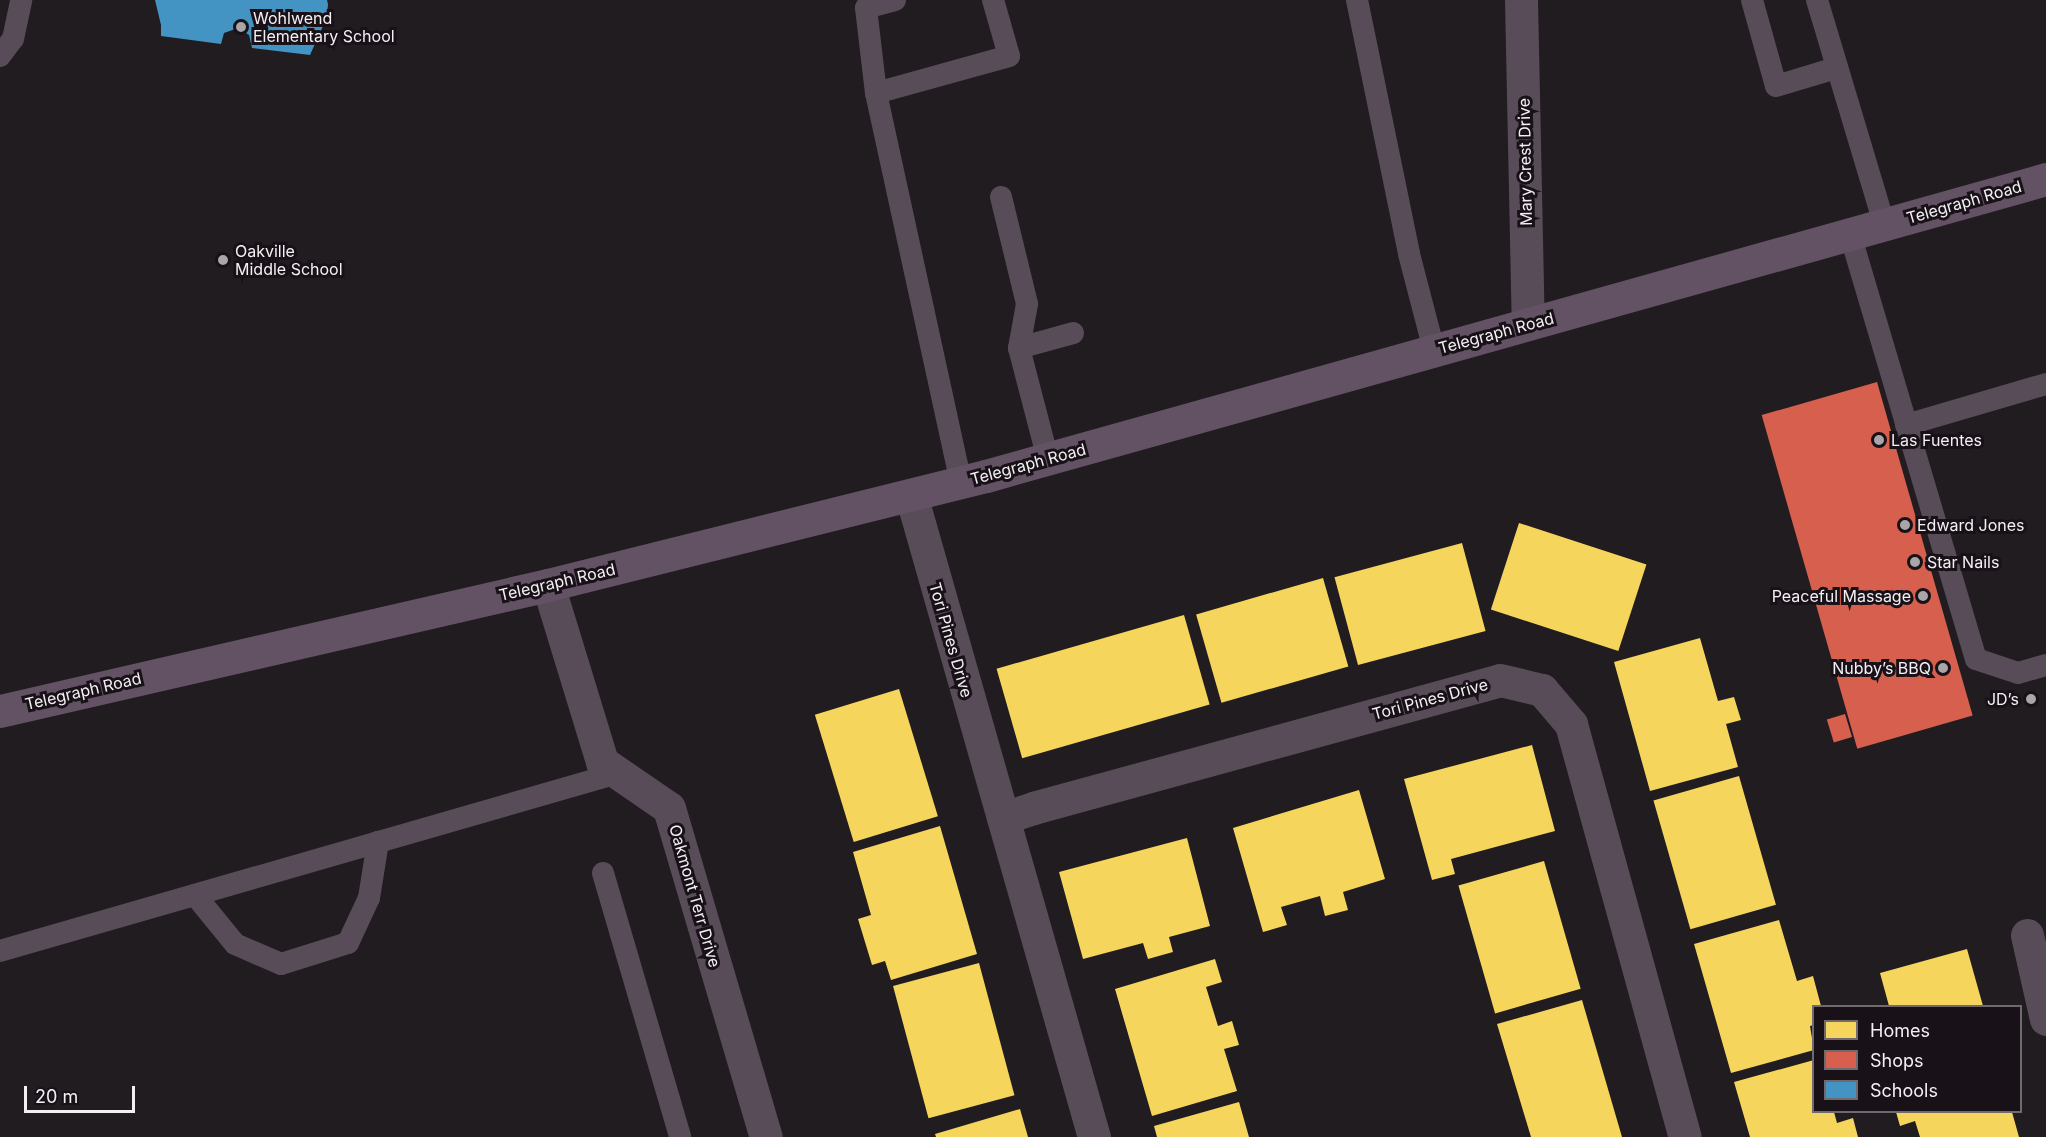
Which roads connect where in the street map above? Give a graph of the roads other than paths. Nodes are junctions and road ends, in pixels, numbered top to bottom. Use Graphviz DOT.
graph roads {
  1 [pos="21,0"];
  2 [pos="895,0"];
  3 [pos="993,0"];
  4 [pos="1357,0"];
  5 [pos="1521,0"];
  6 [pos="1752,0"];
  7 [pos="1817,0"];
  8 [pos="0,56"];
  9 [pos="1836,68"];
  10 [pos="876,93"];
  11 [pos="2046,179"];
  12 [pos="1001,197"];
  13 [pos="1884,224"];
  14 [pos="1850,234"];
  15 [pos="1528,324"];
  16 [pos="1073,333"];
  17 [pos="1019,348"];
  18 [pos="1434,350"];
  19 [pos="2046,384"];
  20 [pos="1906,425"];
  21 [pos="1048,459"];
  22 [pos="961,482"];
  23 [pos="911,495"];
  24 [pos="548,585"];
  25 [pos="2046,665"];
  26 [pos="0,711"];
  27 [pos="618,773"];
  28 [pos="1003,818"];
  29 [pos="378,842"];
  30 [pos="603,873"];
  31 [pos="195,895"];
  32 [pos="2027,935"];
  33 [pos="0,951"];
  34 [pos="2046,1019"];
  35 [pos="680,1137"];
  36 [pos="766,1137"];
  37 [pos="1094,1137"];
  38 [pos="1685,1137"];
  1 -- 8 [label="lane"];
  2 -- 10 [label="lane"];
  3 -- 10 [label="lane"];
  4 -- 18 [label="lane"];
  5 -- 15 [label="street, Mary Crest Drive"];
  6 -- 9 [label="lane"];
  7 -- 9 [label="lane"];
  9 -- 13 [label="lane"];
  10 -- 22 [label="lane"];
  11 -- 13 [label="main road, Telegraph Road"];
  12 -- 17 [label="lane"];
  13 -- 14 [label="main road, Telegraph Road"];
  14 -- 15 [label="main road, Telegraph Road"];
  14 -- 20 [label="lane"];
  15 -- 18 [label="main road, Telegraph Road"];
  16 -- 17 [label="lane"];
  17 -- 21 [label="lane"];
  18 -- 21 [label="main road, Telegraph Road"];
  19 -- 20 [label="lane"];
  20 -- 25 [label="lane"];
  21 -- 22 [label="main road, Telegraph Road"];
  22 -- 23 [label="main road, Telegraph Road"];
  23 -- 24 [label="main road, Telegraph Road"];
  23 -- 28 [label="street, Tori Pines Drive"];
  24 -- 26 [label="main road, Telegraph Road"];
  24 -- 27 [label="street, Oakmont Terr Drive"];
  27 -- 29 [label="lane"];
  27 -- 36 [label="street, Oakmont Terr Drive"];
  28 -- 37 [label="street, Tori Pines Drive"];
  28 -- 38 [label="street, Tori Pines Drive"];
  29 -- 31 [label="lane"];
  29 -- 31 [label="lane"];
  30 -- 35 [label="lane"];
  31 -- 33 [label="lane"];
  32 -- 34 [label="street"];
}
